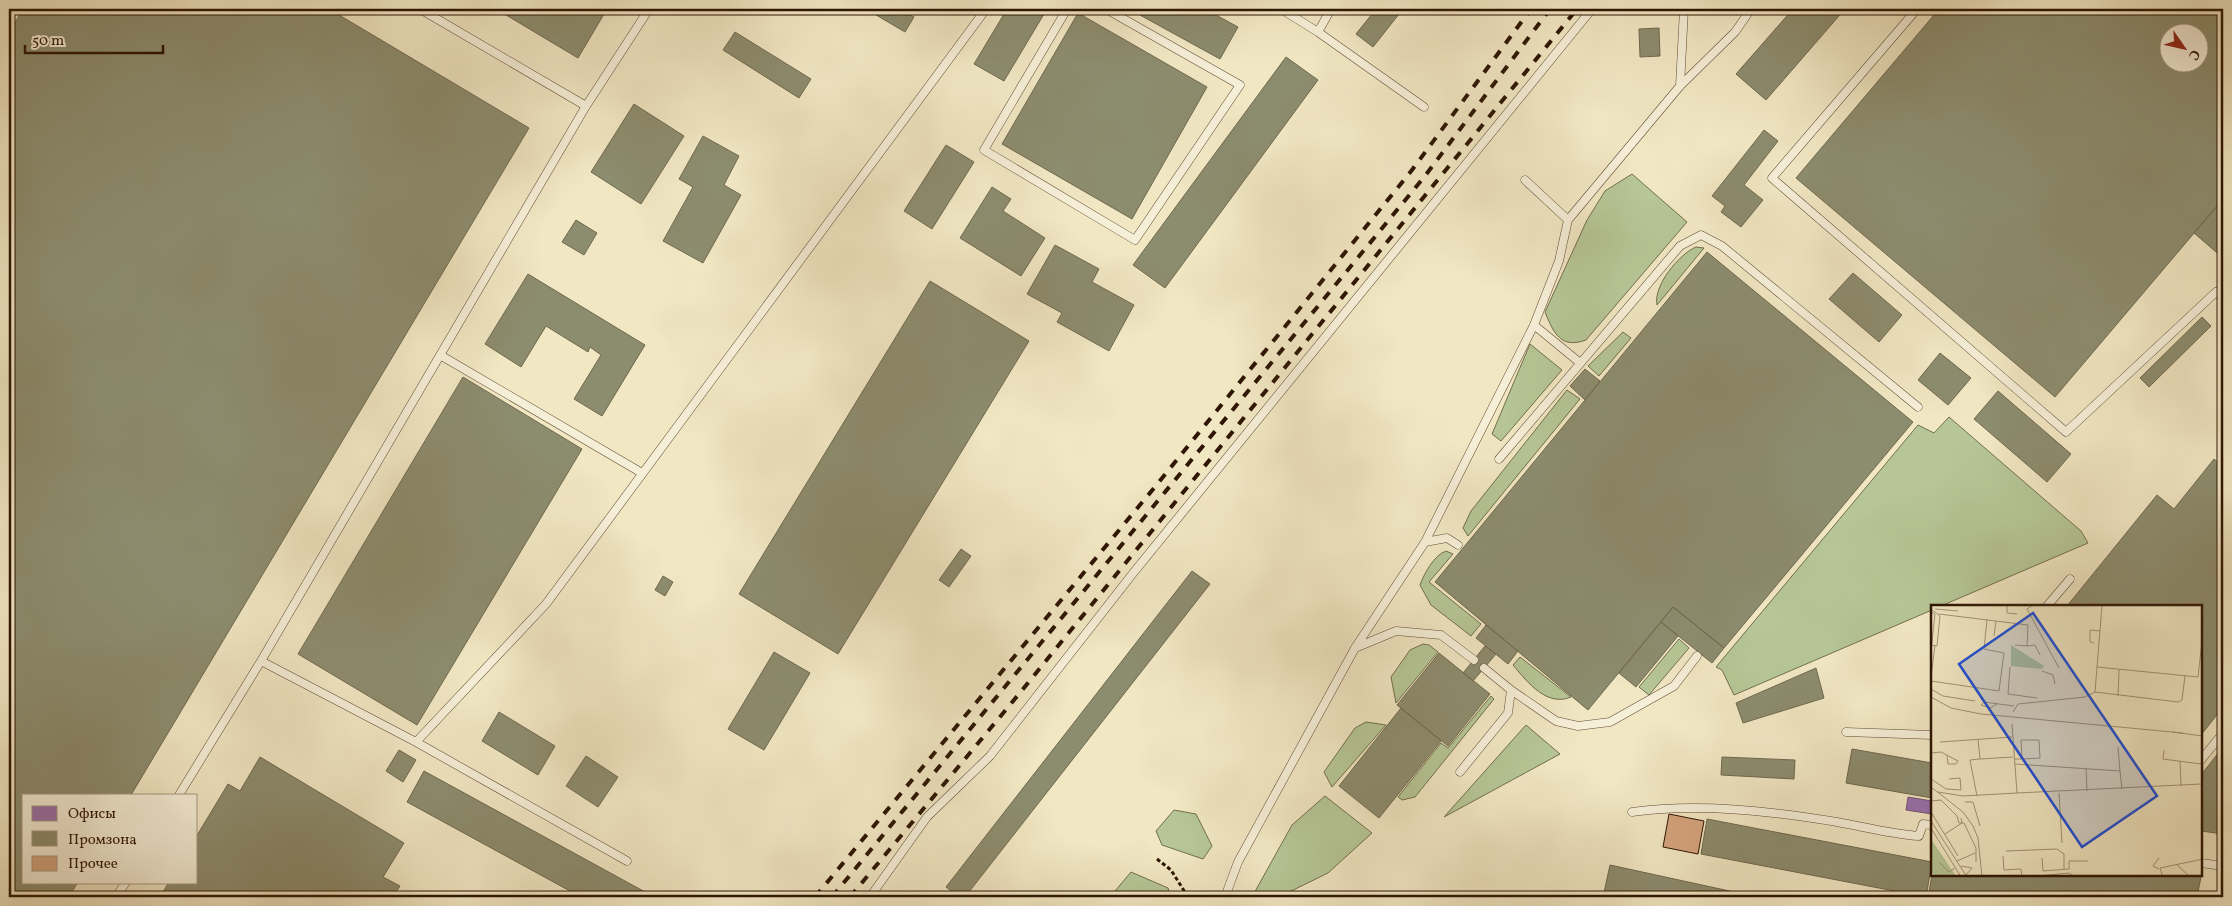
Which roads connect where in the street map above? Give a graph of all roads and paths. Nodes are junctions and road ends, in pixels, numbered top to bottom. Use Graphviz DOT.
graph roads {
  1 [pos="420,9"];
  2 [pos="649,9"];
  3 [pos="986,9"];
  4 [pos="1067,9"];
  5 [pos="1106,9"];
  6 [pos="1281,9"];
  7 [pos="1331,9"];
  8 [pos="1592,9"];
  9 [pos="1684,9"];
  10 [pos="1751,9"];
  11 [pos="1917,9"];
  12 [pos="1318,32"];
  13 [pos="1680,86"];
  14 [pos="586,106"];
  15 [pos="1424,107"];
  16 [pos="1525,180"];
  17 [pos="1568,220"];
  18 [pos="2223,298"];
  19 [pos="1534,324"];
  20 [pos="440,355"];
  21 [pos="1579,362"];
  22 [pos="1918,407"];
  23 [pos="1499,459"];
  24 [pos="642,473"];
  25 [pos="1425,542"];
  26 [pos="1458,545"];
  27 [pos="2070,579"];
  28 [pos="2048,605"];
  29 [pos="1355,648"];
  30 [pos="1697,656"];
  31 [pos="1474,660"];
  32 [pos="261,661"];
  33 [pos="1484,668"];
  34 [pos="1511,690"];
  35 [pos="1846,732"];
  36 [pos="2223,733"];
  37 [pos="1931,735"];
  38 [pos="416,742"];
  39 [pos="2202,759"];
  40 [pos="1460,772"];
  41 [pos="180,794"];
  42 [pos="1632,812"];
  43 [pos="1931,825"];
  44 [pos="1157,859"];
  45 [pos="627,861"];
  46 [pos="2202,863"];
  47 [pos="2223,866"];
  48 [pos="125,884"];
  49 [pos="116,897"];
  50 [pos="870,897"];
  51 [pos="1188,897"];
  52 [pos="1225,897"];
  1 -- 14 [label="lane"];
  2 -- 14 [label="lane"];
  3 -- 24 [label="lane"];
  4 -- 5 [label="lane"];
  6 -- 12 [label="lane"];
  7 -- 12 [label="lane"];
  8 -- 50 [label="lane"];
  9 -- 13 [label="lane"];
  10 -- 13 [label="lane"];
  11 -- 18 [label="lane"];
  12 -- 15 [label="lane"];
  13 -- 17 [label="lane"];
  14 -- 20 [label="lane"];
  16 -- 17 [label="lane"];
  17 -- 19 [label="lane"];
  19 -- 21 [label="lane"];
  19 -- 25 [label="lane"];
  20 -- 24 [label="lane"];
  20 -- 32 [label="lane"];
  21 -- 22 [label="lane"];
  21 -- 23 [label="lane"];
  24 -- 38 [label="lane"];
  25 -- 26 [label="lane"];
  25 -- 29 [label="lane"];
  27 -- 28 [label="lane"];
  29 -- 31 [label="lane"];
  29 -- 52 [label="lane"];
  30 -- 34 [label="lane"];
  32 -- 38 [label="lane"];
  32 -- 41 [label="lane"];
  33 -- 34 [label="lane"];
  34 -- 40 [label="lane"];
  35 -- 37 [label="lane"];
  36 -- 39 [label="lane"];
  38 -- 45 [label="lane"];
  42 -- 43 [label="lane"];
  44 -- 51 [label="path"];
  46 -- 47 [label="lane"];
  48 -- 49 [label="lane"];
}
